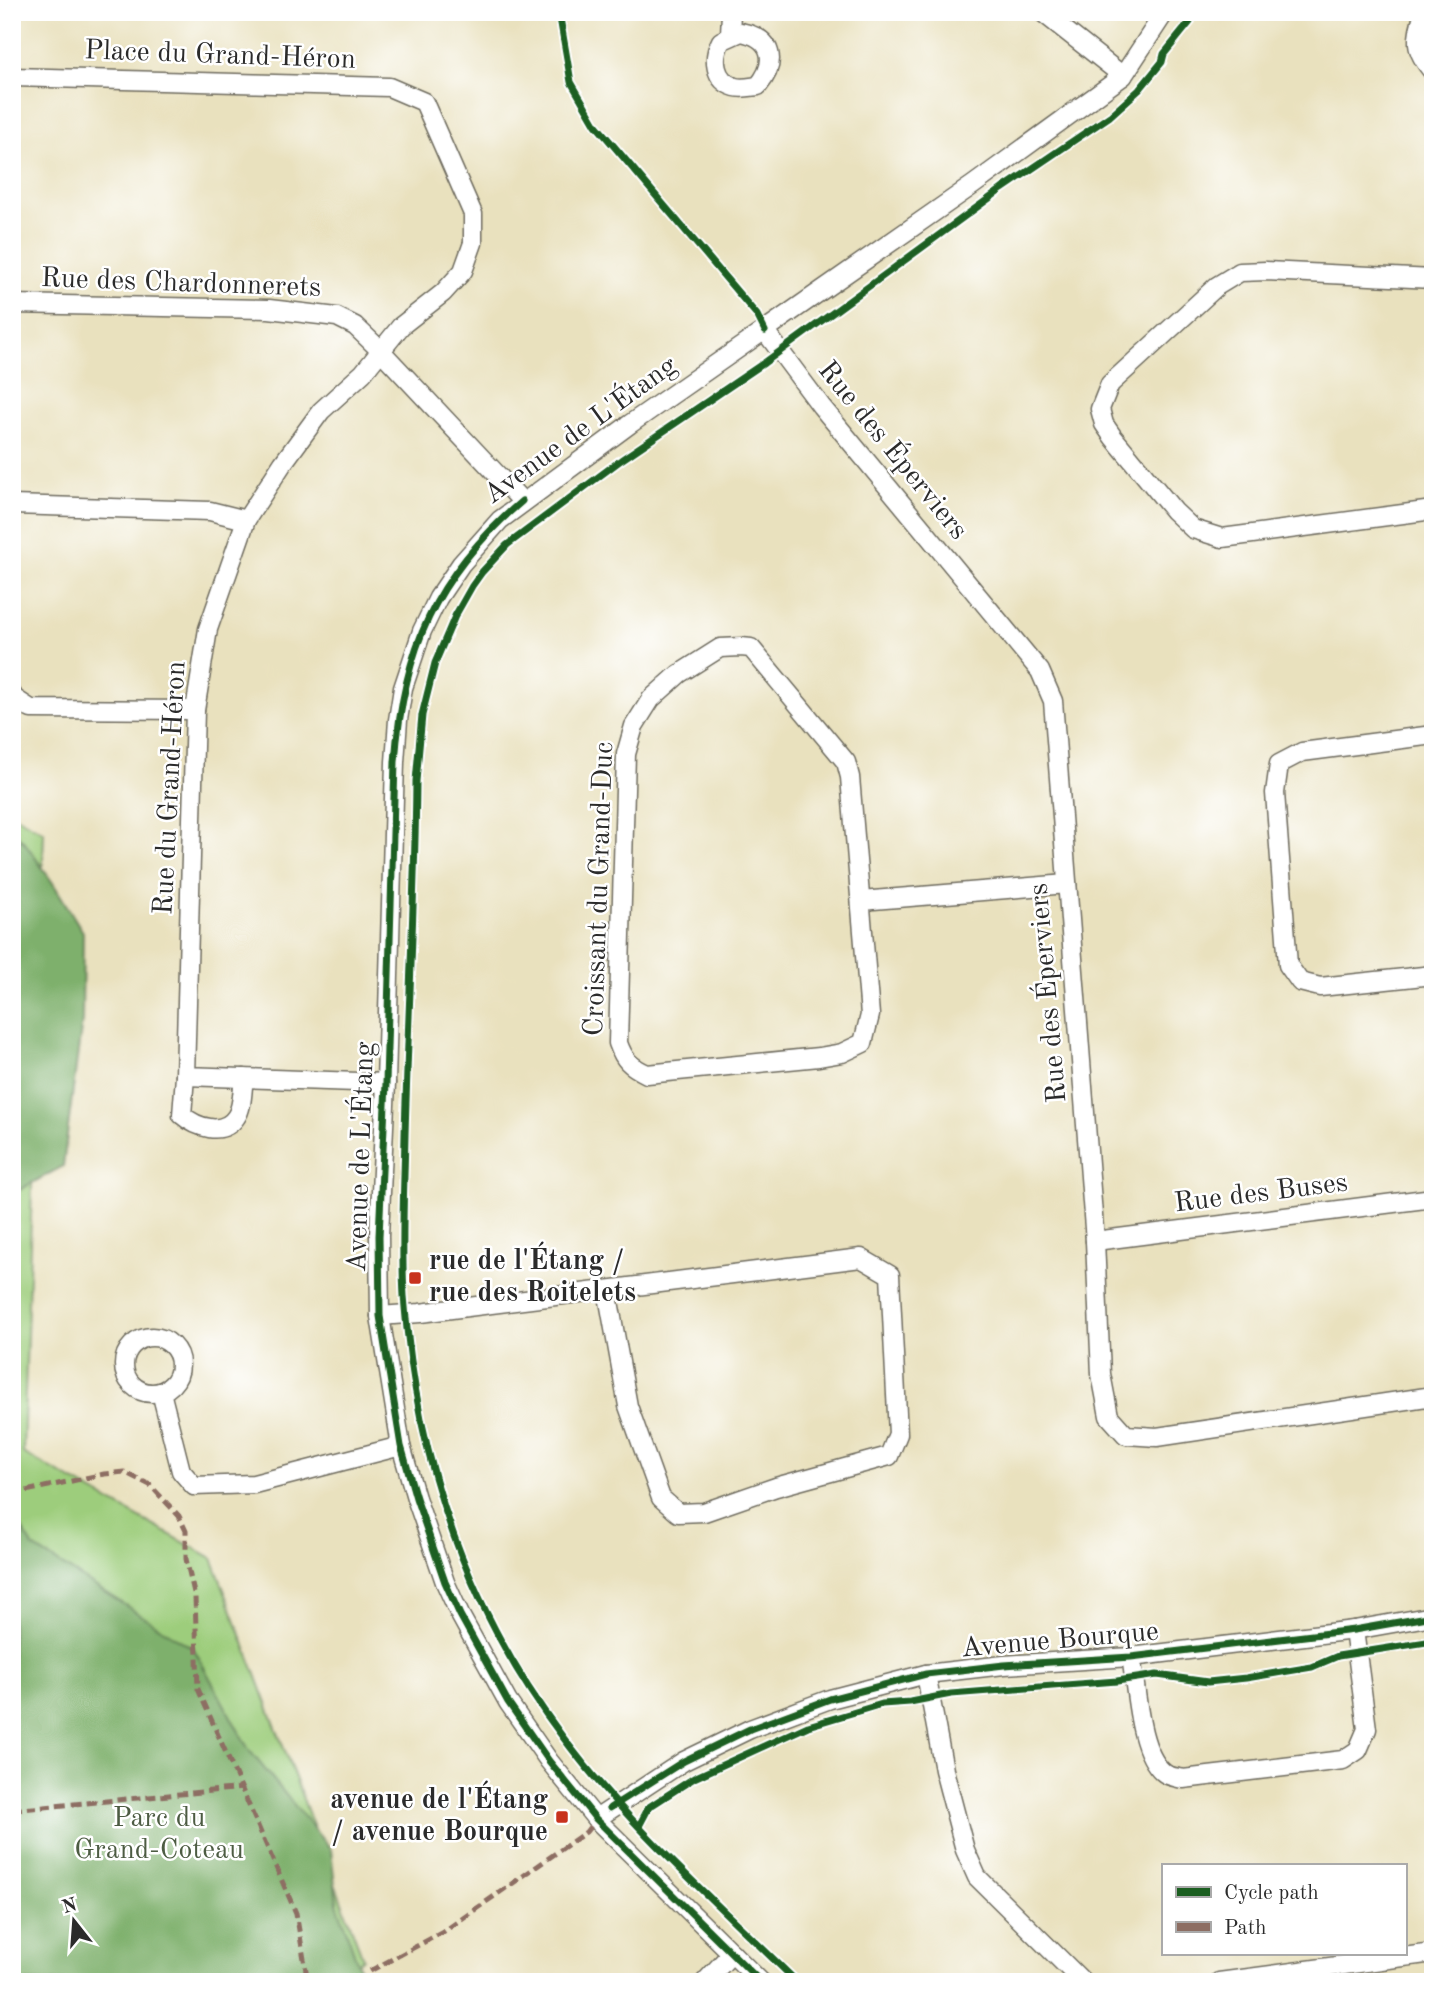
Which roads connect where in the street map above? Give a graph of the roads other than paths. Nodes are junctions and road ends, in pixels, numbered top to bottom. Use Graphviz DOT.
graph roads {
  1 [pos="731,12"];
  2 [pos="1042,12"];
  3 [pos="1165,12"];
  4 [pos="1424,12"];
  5 [pos="730,35"];
  6 [pos="1433,72"];
  7 [pos="1123,76"];
  8 [pos="12,77"];
  9 [pos="424,102"];
  10 [pos="1433,279"];
  11 [pos="12,304"];
  12 [pos="765,331"];
  13 [pos="380,350"];
  14 [pos="523,501"];
  15 [pos="12,505"];
  16 [pos="1433,510"];
  17 [pos="246,520"];
  18 [pos="12,694"];
  19 [pos="195,710"];
  20 [pos="1433,735"];
  21 [pos="1067,884"];
  22 [pos="861,901"];
  23 [pos="1433,975"];
  24 [pos="185,1076"];
  25 [pos="244,1078"];
  26 [pos="386,1083"];
  27 [pos="1433,1198"];
  28 [pos="1095,1241"];
  29 [pos="607,1290"];
  30 [pos="380,1316"];
  31 [pos="161,1392"];
  32 [pos="1433,1396"];
  33 [pos="401,1446"];
  34 [pos="1433,1616"];
  35 [pos="1354,1630"];
  36 [pos="1131,1657"];
  37 [pos="926,1674"];
  38 [pos="596,1819"];
  39 [pos="1433,1952"];
  40 [pos="732,1953"];
  41 [pos="705,1982"];
  42 [pos="761,1982"];
  43 [pos="1083,1982"];
  44 [pos="1219,1982"];
  1 -- 5 [label="street"];
  2 -- 7 [label="street"];
  3 -- 7 [label="street, Avenue de L'Étang"];
  4 -- 6 [label="street"];
  7 -- 12 [label="street, Avenue de L'Étang"];
  8 -- 9 [label="street, Place du Grand-Héron"];
  9 -- 13 [label="street, Rue du Grand-Héron"];
  10 -- 16 [label="street"];
  11 -- 13 [label="street, Rue des Chardonnerets"];
  12 -- 14 [label="street, Avenue de L'Étang"];
  12 -- 21 [label="street, Rue des Éperviers"];
  13 -- 14 [label="street, Rue des Chardonnerets"];
  13 -- 17 [label="street, Rue du Grand-Héron"];
  14 -- 26 [label="street, Avenue de L'Étang"];
  15 -- 17 [label="street"];
  17 -- 19 [label="street, Rue du Grand-Héron"];
  18 -- 19 [label="street"];
  19 -- 24 [label="street, Rue du Grand-Héron"];
  20 -- 23 [label="street"];
  21 -- 22 [label="street"];
  21 -- 28 [label="street, Rue des Éperviers"];
  22 -- 22 [label="street, Croissant du Grand-Duc"];
  24 -- 25 [label="street"];
  24 -- 25 [label="street, Rue du Grand-Héron"];
  25 -- 26 [label="street"];
  26 -- 30 [label="street, Avenue de L'Étang"];
  27 -- 28 [label="street, Rue des Buses"];
  28 -- 32 [label="street, Rue des Éperviers"];
  29 -- 29 [label="street"];
  29 -- 30 [label="street"];
  30 -- 33 [label="street, Avenue de L'Étang"];
  31 -- 33 [label="street"];
  33 -- 38 [label="street, Avenue de L'Étang"];
  34 -- 35 [label="street, Avenue Bourque"];
  35 -- 36 [label="street, Avenue Bourque"];
  35 -- 36 [label="street"];
  36 -- 37 [label="street, Avenue Bourque"];
  37 -- 38 [label="street, Avenue Bourque"];
  37 -- 43 [label="street"];
  38 -- 40 [label="street, Avenue de L'Étang"];
  39 -- 44 [label="street"];
  40 -- 41 [label="street"];
  40 -- 42 [label="street, Avenue de L'Étang"];
}
